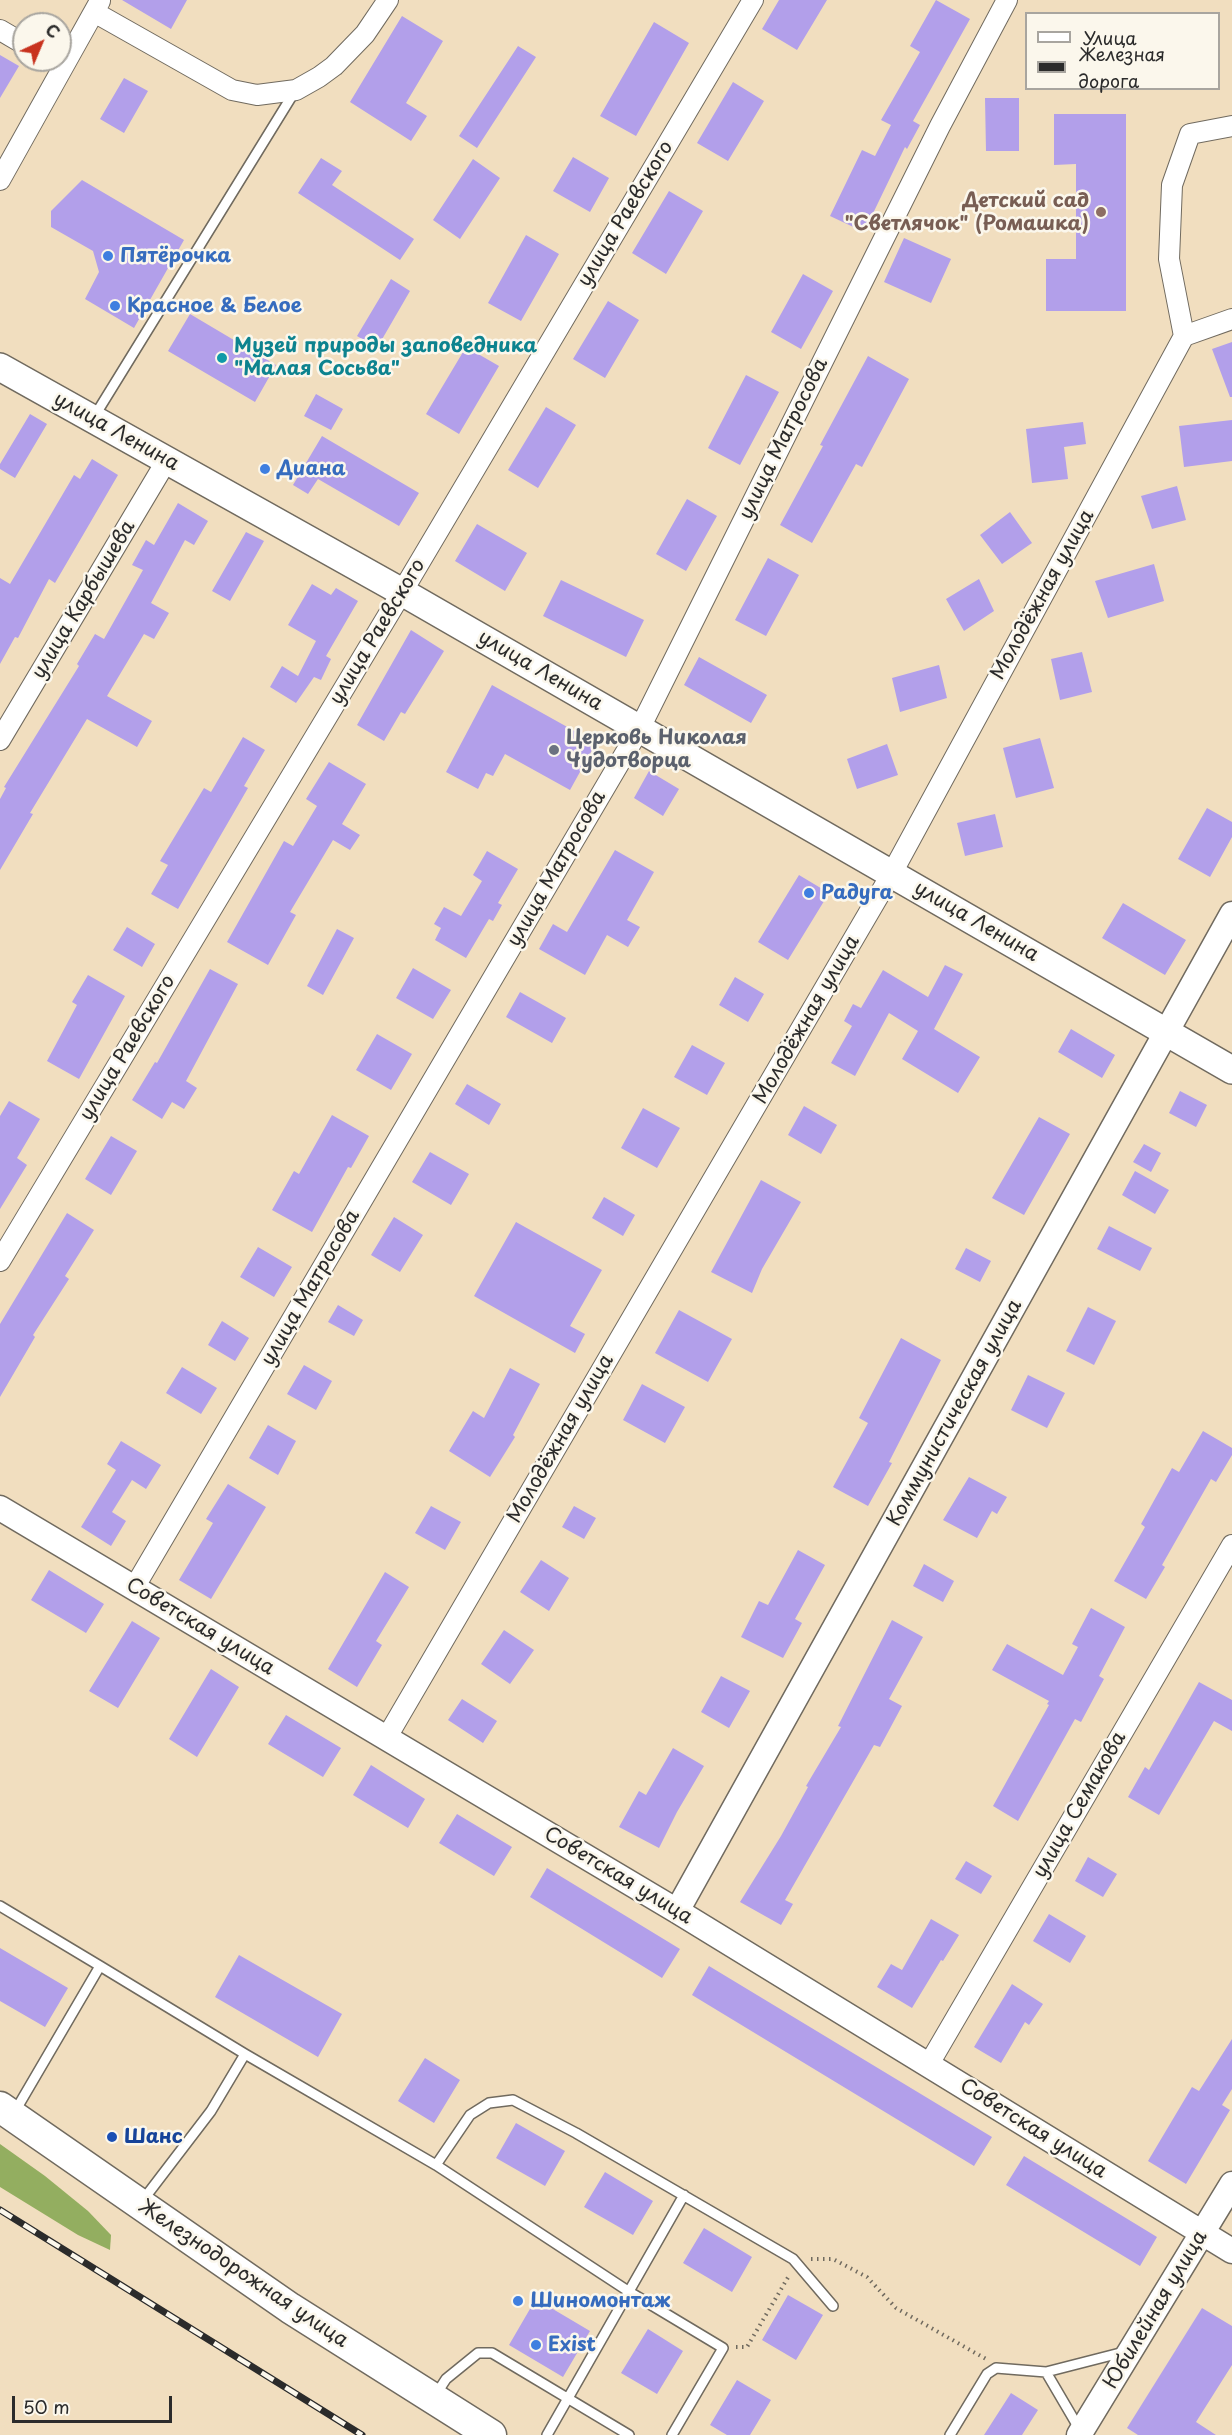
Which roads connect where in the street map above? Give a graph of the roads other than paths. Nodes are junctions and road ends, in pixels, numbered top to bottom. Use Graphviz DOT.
graph roads {
  1 [pos="388,0"];
  2 [pos="753,0"];
  3 [pos="1007,0"];
  4 [pos="97,6"];
  5 [pos="72,42"];
  6 [pos="53,72"];
  7 [pos="296,90"];
  8 [pos="1232,126"];
  9 [pos="0,180"];
  10 [pos="1232,320"];
  11 [pos="1184,336"];
  12 [pos="0,367"];
  13 [pos="93,419"];
  14 [pos="167,460"];
  15 [pos="402,592"];
  16 [pos="640,728"];
  17 [pos="0,741"];
  18 [pos="892,873"];
  19 [pos="1232,914"];
  20 [pos="1168,1033"];
  21 [pos="1232,1070"];
  22 [pos="0,1261"];
  23 [pos="0,1508"];
  24 [pos="1232,1545"];
  25 [pos="134,1588"];
  26 [pos="387,1737"];
  27 [pos="0,1906"];
  28 [pos="677,1911"];
  29 [pos="100,1966"];
  30 [pos="245,2054"];
  31 [pos="928,2064"];
  32 [pos="6,2111"];
  33 [pos="436,2165"];
  34 [pos="1232,2184"];
  35 [pos="684,2195"];
  36 [pos="140,2205"];
  37 [pos="1203,2233"];
  38 [pos="1232,2251"];
  39 [pos="628,2291"];
  40 [pos="833,2306"];
  41 [pos="1132,2350"];
  42 [pos="1046,2372"];
  43 [pos="433,2399"];
  44 [pos="569,2399"];
  45 [pos="1080,2433"];
  46 [pos="491,2435"];
  47 [pos="547,2435"];
  48 [pos="628,2435"];
  49 [pos="672,2435"];
  50 [pos="950,2435"];
  1 -- 7 [label="street"];
  2 -- 15 [label="street, улица Раевского"];
  3 -- 16 [label="street, улица Матросова"];
  4 -- 5 [label="street"];
  4 -- 7 [label="street"];
  6 -- 9 [label="street"];
  7 -- 13 [label="lane"];
  8 -- 11 [label="street"];
  10 -- 11 [label="street"];
  11 -- 18 [label="street, Молодёжная улица"];
  12 -- 13 [label="main road, улица Ленина"];
  13 -- 14 [label="main road, улица Ленина"];
  14 -- 15 [label="main road, улица Ленина"];
  14 -- 17 [label="street, улица Карбышева"];
  15 -- 16 [label="main road, улица Ленина"];
  15 -- 22 [label="street, улица Раевского"];
  16 -- 18 [label="main road, улица Ленина"];
  16 -- 25 [label="street, улица Матросова"];
  18 -- 20 [label="main road, улица Ленина"];
  18 -- 26 [label="street, Молодёжная улица"];
  19 -- 20 [label="street, Коммунистическая улица"];
  20 -- 21 [label="main road, улица Ленина"];
  20 -- 28 [label="street, Коммунистическая улица"];
  23 -- 25 [label="street, Советская улица"];
  24 -- 31 [label="street, улица Семакова"];
  25 -- 26 [label="street, Советская улица"];
  26 -- 28 [label="street, Советская улица"];
  27 -- 29 [label="lane"];
  28 -- 31 [label="street, Советская улица"];
  29 -- 30 [label="lane"];
  29 -- 32 [label="lane"];
  30 -- 33 [label="lane"];
  30 -- 36 [label="lane"];
  31 -- 37 [label="street, Советская улица"];
  32 -- 36 [label="main road, Железнодорожная улица"];
  33 -- 35 [label="lane"];
  33 -- 39 [label="lane"];
  34 -- 37 [label="street, Юбилейная улица"];
  35 -- 39 [label="lane"];
  35 -- 40 [label="lane"];
  36 -- 43 [label="main road, Железнодорожная улица"];
  37 -- 38 [label="street, Советская улица"];
  37 -- 41 [label="street, Юбилейная улица"];
  39 -- 44 [label="lane"];
  39 -- 49 [label="lane"];
  41 -- 42 [label="lane"];
  41 -- 45 [label="street, Юбилейная улица"];
  42 -- 45 [label="lane"];
  42 -- 50 [label="lane"];
  43 -- 44 [label="lane"];
  43 -- 46 [label="main road, Железнодорожная улица"];
  44 -- 47 [label="lane"];
  44 -- 48 [label="lane"];
}
